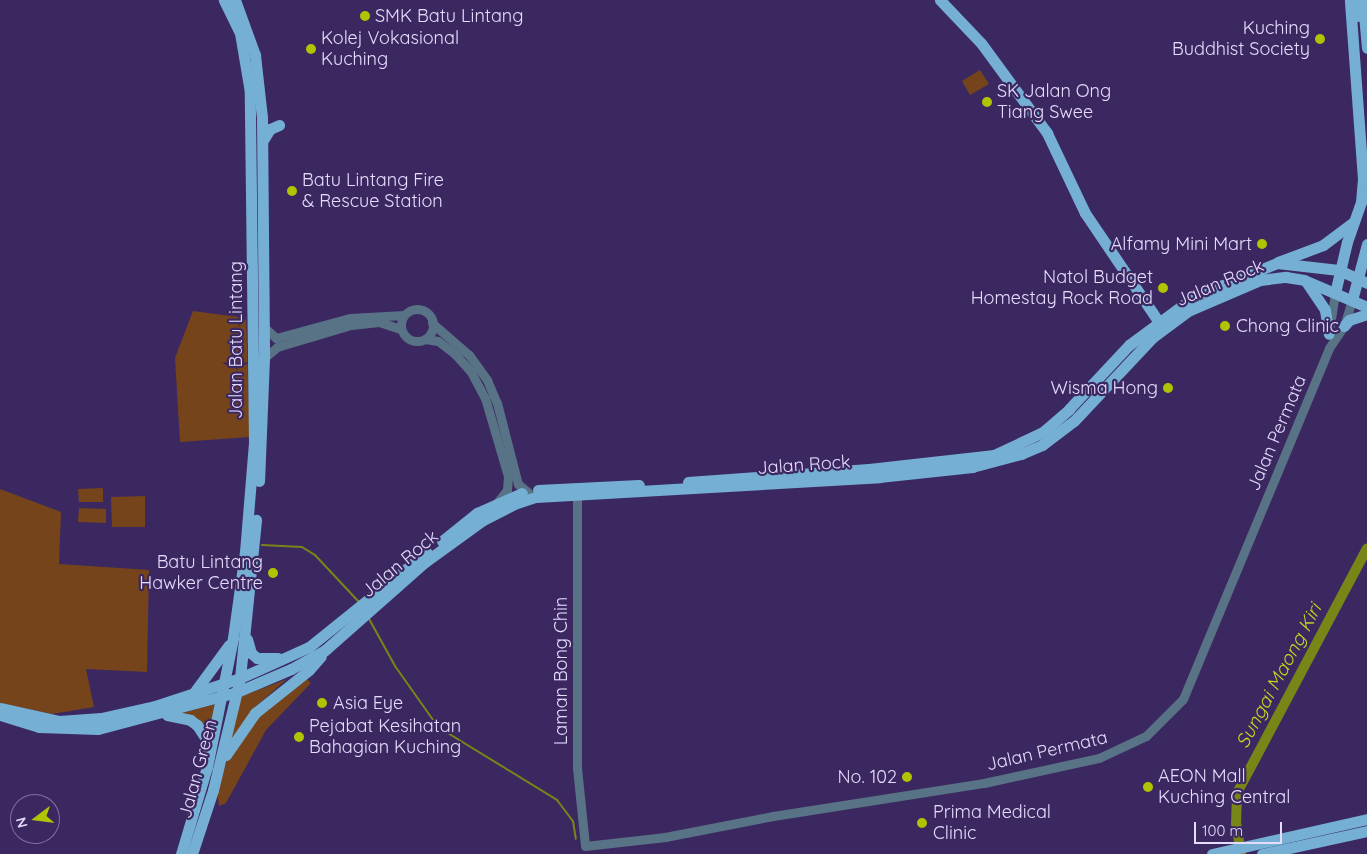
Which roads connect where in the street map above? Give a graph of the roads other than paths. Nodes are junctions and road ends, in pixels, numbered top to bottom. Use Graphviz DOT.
graph roads {
  1 [pos="224,0"];
  2 [pos="235,0"];
  3 [pos="940,0"];
  4 [pos="1350,0"];
  5 [pos="1363,0"];
  6 [pos="1367,48"];
  7 [pos="1354,60"];
  8 [pos="250,92"];
  9 [pos="260,120"];
  10 [pos="279,124"];
  11 [pos="257,141"];
  12 [pos="1354,221"];
  13 [pos="1367,244"];
  14 [pos="1277,263"];
  15 [pos="1339,270"];
  16 [pos="1304,280"];
  17 [pos="1362,280"];
  18 [pos="1335,293"];
  19 [pos="1352,300"];
  20 [pos="1367,307"];
  21 [pos="1367,314"];
  22 [pos="404,315"];
  23 [pos="1158,321"];
  24 [pos="432,323"];
  25 [pos="263,326"];
  26 [pos="1344,326"];
  27 [pos="401,329"];
  28 [pos="1329,334"];
  29 [pos="425,339"];
  30 [pos="1329,348"];
  31 [pos="264,358"];
  32 [pos="528,492"];
  33 [pos="578,495"];
  34 [pos="496,503"];
  35 [pos="366,610"];
  36 [pos="246,625"];
  37 [pos="233,638"];
  38 [pos="324,651"];
  39 [pos="296,655"];
  40 [pos="240,678"];
  41 [pos="224,683"];
  42 [pos="237,692"];
  43 [pos="194,694"];
  44 [pos="222,698"];
  45 [pos="0,708"];
  46 [pos="160,714"];
  47 [pos="0,715"];
  48 [pos="207,767"];
  49 [pos="213,790"];
  50 [pos="1367,820"];
  51 [pos="1367,831"];
  52 [pos="585,846"];
  53 [pos="1263,850"];
  54 [pos="181,854"];
  55 [pos="192,854"];
  56 [pos="1215,854"];
  1 -- 8 [label="main road, Jalan Batu Lintang"];
  2 -- 9 [label="main road, Jalan Batu Lintang"];
  3 -- 23 [label="main road"];
  4 -- 7 [label="main road"];
  5 -- 6 [label="main road"];
  5 -- 7 [label="main road"];
  7 -- 12 [label="main road"];
  8 -- 9 [label="main road"];
  8 -- 11 [label="main road, Jalan Batu Lintang"];
  9 -- 11 [label="main road, Jalan Batu Lintang"];
  10 -- 11 [label="main road"];
  11 -- 25 [label="main road, Jalan Batu Lintang"];
  11 -- 37 [label="main road, Jalan Batu Lintang"];
  12 -- 14 [label="main road"];
  12 -- 15 [label="main road"];
  13 -- 17 [label="main road"];
  14 -- 15 [label="main road, Jalan Rock"];
  14 -- 23 [label="main road, Jalan Rock"];
  15 -- 17 [label="main road, Jalan Rock"];
  15 -- 18 [label="main road"];
  16 -- 18 [label="main road, Jalan Rock"];
  16 -- 28 [label="main road"];
  16 -- 33 [label="main road, Jalan Rock"];
  17 -- 19 [label="main road"];
  18 -- 19 [label="main road, Jalan Rock"];
  18 -- 28 [label="street"];
  19 -- 20 [label="main road, Jalan Rock"];
  19 -- 26 [label="street"];
  21 -- 26 [label="main road"];
  22 -- 24 [label="street"];
  22 -- 25 [label="street"];
  22 -- 27 [label="street"];
  23 -- 32 [label="main road, Jalan Rock"];
  24 -- 29 [label="street"];
  24 -- 32 [label="street"];
  25 -- 31 [label="main road, Jalan Batu Lintang"];
  26 -- 30 [label="street"];
  27 -- 29 [label="street"];
  27 -- 31 [label="street"];
  28 -- 30 [label="street"];
  29 -- 34 [label="street"];
  30 -- 52 [label="street, Jalan Permata"];
  31 -- 36 [label="main road, Jalan Batu Lintang"];
  32 -- 34 [label="main road, Jalan Rock"];
  33 -- 35 [label="main road, Jalan Rock"];
  33 -- 52 [label="street, Laman Bong Chin"];
  34 -- 35 [label="main road, Jalan Rock"];
  35 -- 38 [label="main road, Jalan Rock"];
  35 -- 39 [label="main road, Jalan Rock"];
  36 -- 39 [label="main road"];
  36 -- 40 [label="main road, Jalan Batu Lintang"];
  37 -- 41 [label="main road, Jalan Batu Lintang"];
  37 -- 43 [label="main road"];
  38 -- 42 [label="main road, Jalan Rock"];
  38 -- 49 [label="main road"];
  39 -- 40 [label="main road, Jalan Rock"];
  40 -- 41 [label="main road, Jalan Rock"];
  40 -- 42 [label="main road, Jalan Green"];
  41 -- 43 [label="main road, Jalan Rock"];
  41 -- 44 [label="main road, Jalan Green"];
  42 -- 44 [label="main road, Jalan Rock"];
  42 -- 49 [label="main road, Jalan Green"];
  43 -- 45 [label="main road, Jalan Rock"];
  44 -- 46 [label="main road, Jalan Rock"];
  44 -- 48 [label="main road, Jalan Green"];
  46 -- 47 [label="main road, Jalan Rock"];
  46 -- 48 [label="main road"];
  48 -- 54 [label="main road, Jalan Green"];
  49 -- 55 [label="main road, Jalan Green"];
  50 -- 53 [label="main road"];
  51 -- 53 [label="main road"];
  53 -- 56 [label="main road"];
}
